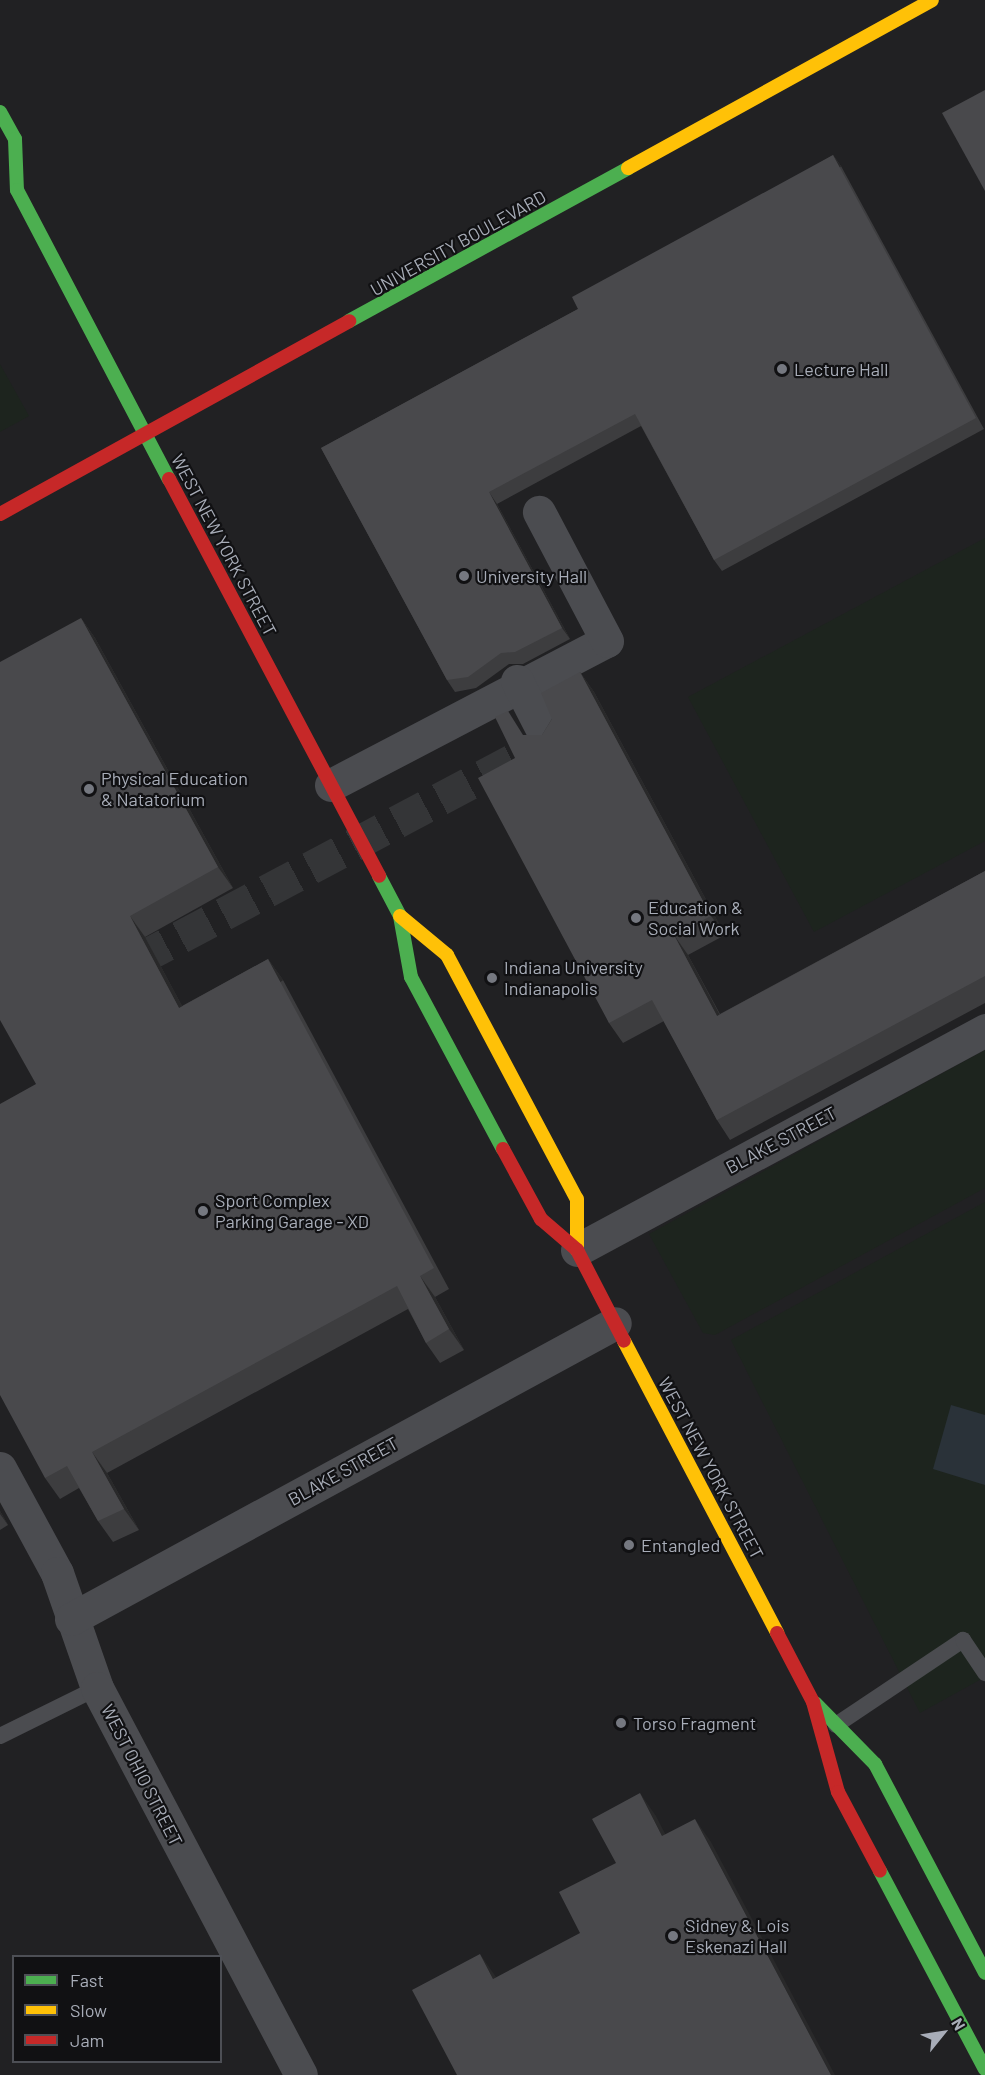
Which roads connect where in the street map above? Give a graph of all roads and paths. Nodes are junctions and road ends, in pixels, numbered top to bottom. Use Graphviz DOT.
graph roads {
  1 [pos="916,4"];
  2 [pos="0,112"];
  3 [pos="0,179"];
  4 [pos="17,189"];
  5 [pos="145,434"];
  6 [pos="539,512"];
  7 [pos="0,514"];
  8 [pos="517,681"];
  9 [pos="547,740"];
  10 [pos="331,785"];
  11 [pos="400,916"];
  12 [pos="985,1030"];
  13 [pos="577,1250"];
  14 [pos="615,1323"];
  15 [pos="0,1468"];
  16 [pos="71,1619"];
  17 [pos="985,1673"];
  18 [pos="97,1688"];
  19 [pos="813,1702"];
  20 [pos="836,1725"];
  21 [pos="0,1736"];
  22 [pos="985,1973"];
  23 [pos="985,2069"];
  24 [pos="302,2075"];
  1 -- 5 [label="main road, UNIVERSITY BOULEVARD"];
  2 -- 4 [label="main road, WEST NEW YORK STREET"];
  3 -- 4 [label="main road"];
  4 -- 5 [label="main road, WEST NEW YORK STREET"];
  5 -- 7 [label="main road, UNIVERSITY BOULEVARD"];
  5 -- 10 [label="main road, WEST NEW YORK STREET"];
  6 -- 10 [label="street"];
  8 -- 9 [label="street, bridge"];
  10 -- 11 [label="main road, WEST NEW YORK STREET"];
  11 -- 13 [label="main road, WEST NEW YORK STREET"];
  11 -- 13 [label="main road, WEST NEW YORK STREET"];
  12 -- 13 [label="street, BLAKE STREET"];
  13 -- 14 [label="main road, WEST NEW YORK STREET"];
  14 -- 16 [label="street, BLAKE STREET"];
  14 -- 19 [label="main road, WEST NEW YORK STREET"];
  15 -- 16 [label="street, WEST OHIO STREET"];
  16 -- 18 [label="street, WEST OHIO STREET"];
  17 -- 20 [label="lane"];
  18 -- 21 [label="lane"];
  18 -- 24 [label="street, WEST OHIO STREET"];
  19 -- 20 [label="main road, WEST NEW YORK STREET"];
  19 -- 23 [label="main road, WEST NEW YORK STREET"];
  20 -- 22 [label="main road, WEST NEW YORK STREET"];
}
